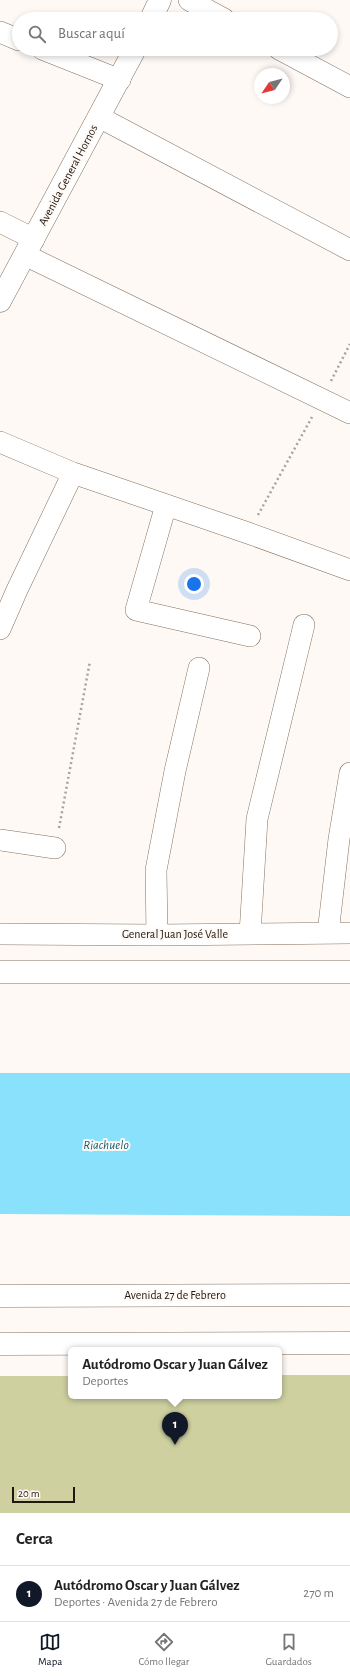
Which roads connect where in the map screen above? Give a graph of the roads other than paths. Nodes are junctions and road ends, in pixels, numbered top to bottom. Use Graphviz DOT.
graph roads {
  1 [pos="160,0"];
  2 [pos="189,0"];
  3 [pos="154,12"];
  4 [pos="211,12"];
  5 [pos="0,32"];
  6 [pos="12,37"];
  7 [pos="60,56"];
  8 [pos="132,56"];
  9 [pos="292,56"];
  10 [pos="120,80"];
  11 [pos="350,87"];
  12 [pos="99,117"];
  13 [pos="0,222"];
  14 [pos="30,247"];
  15 [pos="350,250"];
  16 [pos="0,301"];
  17 [pos="350,413"];
  18 [pos="0,442"];
  19 [pos="73,473"];
  20 [pos="166,505"];
  21 [pos="350,570"];
  22 [pos="304,625"];
  23 [pos="0,629"];
  24 [pos="250,636"];
  25 [pos="199,668"];
  26 [pos="350,773"];
  27 [pos="0,840"];
  28 [pos="55,848"];
  29 [pos="328,933"];
  30 [pos="350,933"];
  31 [pos="0,934"];
  32 [pos="250,934"];
  33 [pos="157,935"];
  34 [pos="0,972"];
  35 [pos="350,972"];
  36 [pos="350,1295"];
  37 [pos="0,1296"];
  38 [pos="350,1343"];
  39 [pos="0,1344"];
  1 -- 3 [label="main road"];
  2 -- 4 [label="street"];
  5 -- 6 [label="street"];
  7 -- 10 [label="street"];
  8 -- 10 [label="main road, Avenida General Hornos"];
  9 -- 11 [label="street"];
  10 -- 12 [label="main road, Avenida General Hornos"];
  12 -- 14 [label="main road, Avenida General Hornos"];
  12 -- 15 [label="street"];
  13 -- 14 [label="street"];
  14 -- 16 [label="main road, Avenida General Hornos"];
  14 -- 17 [label="street"];
  18 -- 19 [label="street"];
  19 -- 20 [label="street"];
  19 -- 23 [label="street"];
  20 -- 21 [label="street"];
  20 -- 24 [label="street"];
  22 -- 32 [label="street"];
  25 -- 33 [label="street"];
  26 -- 29 [label="street"];
  27 -- 28 [label="street"];
  29 -- 30 [label="street, General Juan José Valle"];
  29 -- 32 [label="street, General Juan José Valle"];
  31 -- 33 [label="street, General Juan José Valle"];
  32 -- 33 [label="street, General Juan José Valle"];
  34 -- 35 [label="main road"];
  36 -- 37 [label="main road, Avenida 27 de Febrero"];
  38 -- 39 [label="main road"];
}
